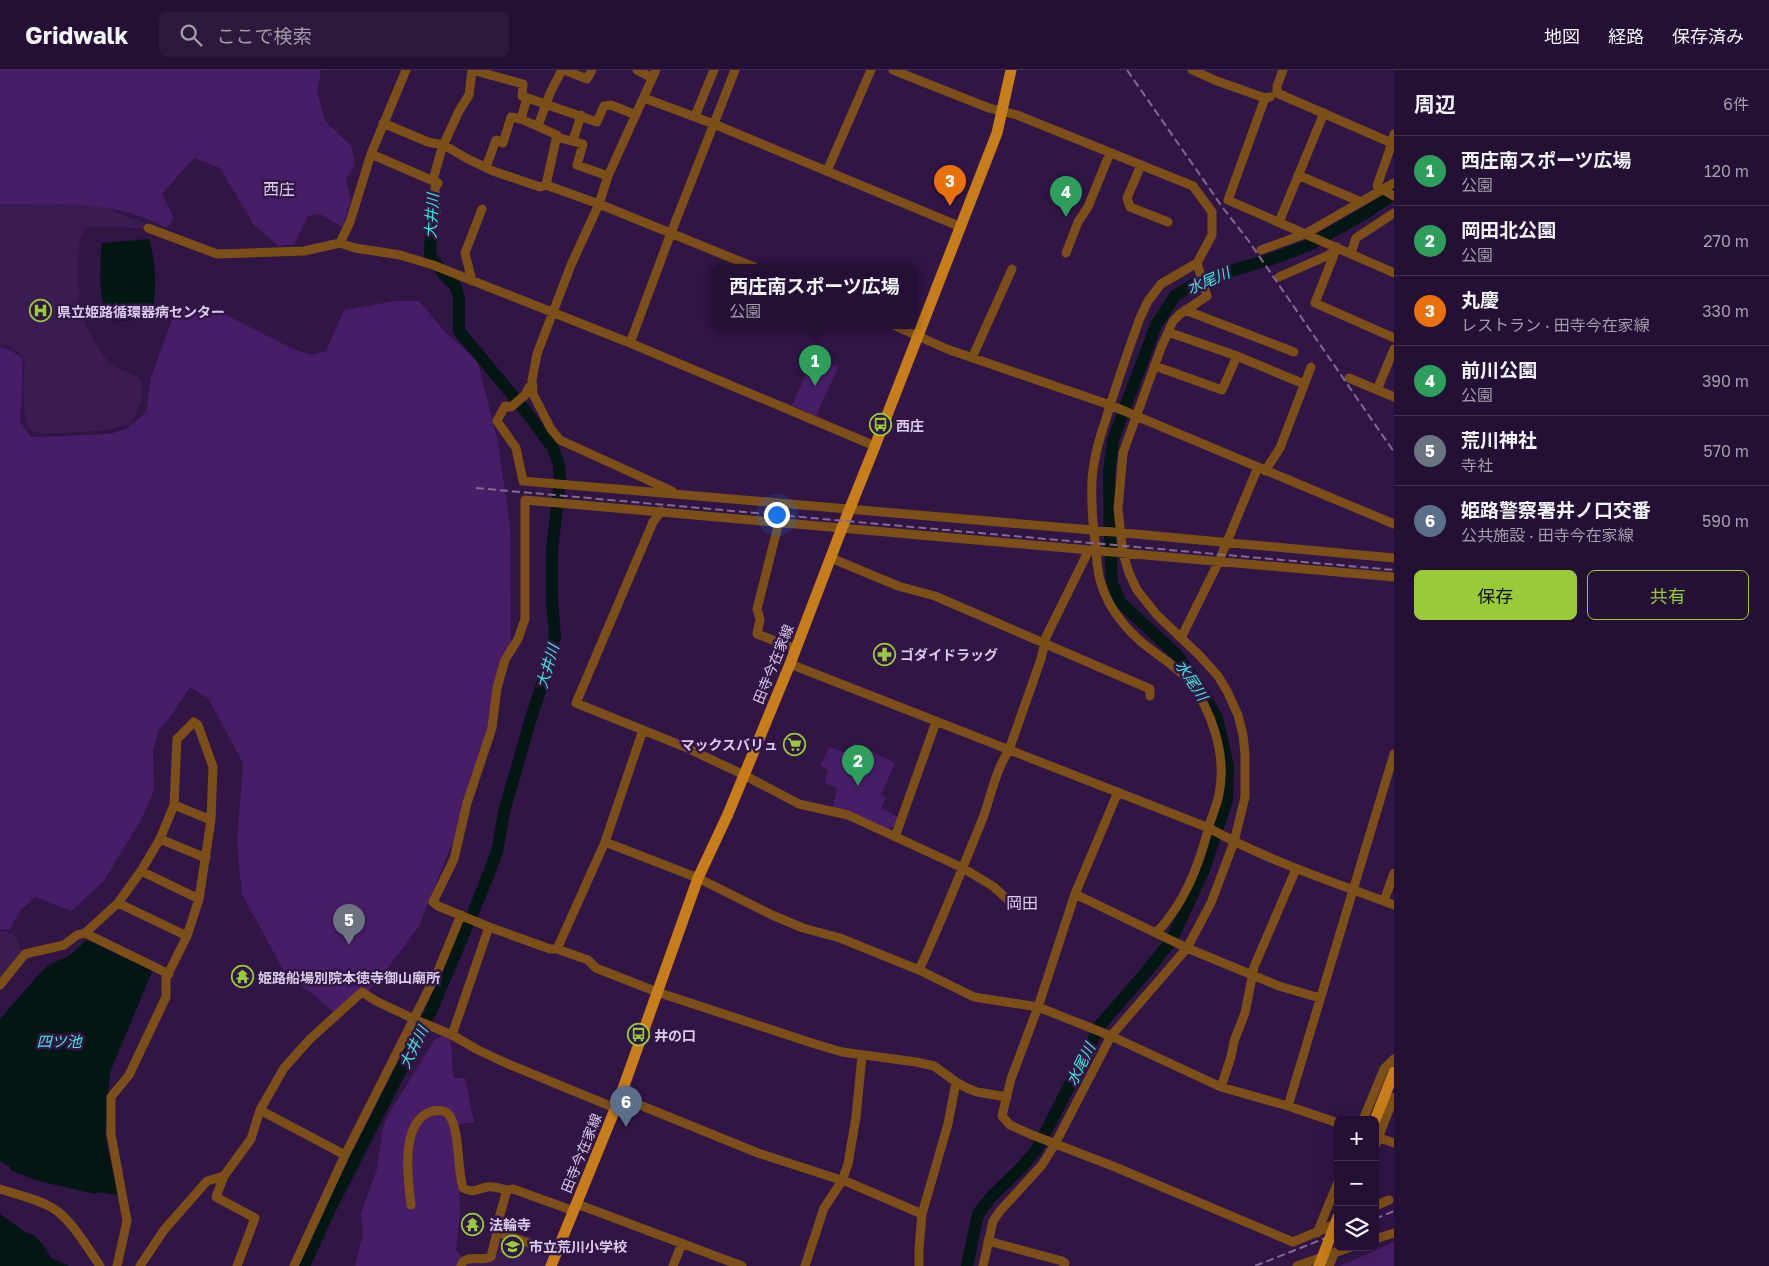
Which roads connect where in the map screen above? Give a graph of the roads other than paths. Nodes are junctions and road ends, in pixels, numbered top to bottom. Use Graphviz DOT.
graph roads {
  1 [pos="406,70"];
  2 [pos="472,70"];
  3 [pos="563,70"];
  4 [pos="592,70"];
  5 [pos="636,70"];
  6 [pos="714,70"];
  7 [pos="735,70"];
  8 [pos="871,70"];
  9 [pos="892,70"];
  10 [pos="1011,70"];
  11 [pos="1192,70"];
  12 [pos="1283,70"];
  13 [pos="654,74"];
  14 [pos="1277,93"];
  15 [pos="527,98"];
  16 [pos="644,98"];
  17 [pos="1265,98"];
  18 [pos="545,104"];
  19 [pos="1001,111"];
  20 [pos="1324,113"];
  21 [pos="581,115"];
  22 [pos="636,115"];
  23 [pos="694,116"];
  24 [pos="521,119"];
  25 [pos="383,124"];
  26 [pos="714,124"];
  27 [pos="538,126"];
  28 [pos="556,137"];
  29 [pos="1393,140"];
  30 [pos="573,141"];
  31 [pos="444,145"];
  32 [pos="1110,153"];
  33 [pos="371,154"];
  34 [pos="1141,165"];
  35 [pos="486,167"];
  36 [pos="827,171"];
  37 [pos="1298,175"];
  38 [pos="608,176"];
  39 [pos="433,180"];
  40 [pos="1394,182"];
  41 [pos="546,185"];
  42 [pos="1382,190"];
  43 [pos="1394,196"];
  44 [pos="1361,202"];
  45 [pos="600,204"];
  46 [pos="482,209"];
  47 [pos="436,213"];
  48 [pos="1394,213"];
  49 [pos="1168,222"];
  50 [pos="1279,222"];
  51 [pos="961,227"];
  52 [pos="148,228"];
  53 [pos="671,233"];
  54 [pos="1306,234"];
  55 [pos="340,243"];
  56 [pos="1337,247"];
  57 [pos="1261,250"];
  58 [pos="1066,253"];
  59 [pos="1351,254"];
  60 [pos="1197,262"];
  61 [pos="747,264"];
  62 [pos="1012,269"];
  63 [pos="1394,274"];
  64 [pos="1279,276"];
  65 [pos="472,281"];
  66 [pos="1185,310"];
  67 [pos="551,313"];
  68 [pos="902,329"];
  69 [pos="1168,332"];
  70 [pos="918,336"];
  71 [pos="1394,338"];
  72 [pos="630,343"];
  73 [pos="1394,349"];
  74 [pos="1294,352"];
  75 [pos="1236,356"];
  76 [pos="972,358"];
  77 [pos="1155,366"];
  78 [pos="1311,367"];
  79 [pos="1349,378"];
  80 [pos="1304,384"];
  81 [pos="533,386"];
  82 [pos="1377,390"];
  83 [pos="1394,397"];
  84 [pos="1110,405"];
  85 [pos="1137,417"];
  86 [pos="875,446"];
  87 [pos="1262,469"];
  88 [pos="531,482"];
  89 [pos="679,494"];
  90 [pos="532,500"];
  91 [pos="850,510"];
  92 [pos="661,511"];
  93 [pos="779,522"];
  94 [pos="1394,524"];
  95 [pos="842,528"];
  96 [pos="1092,530"];
  97 [pos="1122,533"];
  98 [pos="1226,543"];
  99 [pos="1092,550"];
  100 [pos="1123,553"];
  101 [pos="831,558"];
  102 [pos="1394,558"];
  103 [pos="1219,561"];
  104 [pos="1394,577"];
  105 [pos="1181,638"];
  106 [pos="1045,645"];
  107 [pos="796,649"];
  108 [pos="790,664"];
  109 [pos="1150,696"];
  110 [pos="936,722"];
  111 [pos="643,730"];
  112 [pos="1009,750"];
  113 [pos="1394,754"];
  114 [pos="744,775"];
  115 [pos="1118,792"];
  116 [pos="174,805"];
  117 [pos="211,820"];
  118 [pos="1209,828"];
  119 [pos="895,837"];
  120 [pos="160,839"];
  121 [pos="605,842"];
  122 [pos="1234,842"];
  123 [pos="206,858"];
  124 [pos="963,868"];
  125 [pos="1296,868"];
  126 [pos="141,871"];
  127 [pos="1394,873"];
  128 [pos="698,878"];
  129 [pos="1353,890"];
  130 [pos="1075,894"];
  131 [pos="199,899"];
  132 [pos="1007,899"];
  133 [pos="1384,901"];
  134 [pos="118,904"];
  135 [pos="1394,905"];
  136 [pos="461,915"];
  137 [pos="489,927"];
  138 [pos="85,933"];
  139 [pos="1156,933"];
  140 [pos="187,936"];
  141 [pos="557,948"];
  142 [pos="1186,948"];
  143 [pos="919,970"];
  144 [pos="169,974"];
  145 [pos="1252,975"];
  146 [pos="0,985"];
  147 [pos="657,992"];
  148 [pos="1320,998"];
  149 [pos="1038,1007"];
  150 [pos="414,1020"];
  151 [pos="452,1035"];
  152 [pos="1111,1036"];
  153 [pos="862,1056"];
  154 [pos="1394,1059"];
  155 [pos="1394,1072"];
  156 [pos="956,1082"];
  157 [pos="1221,1087"];
  158 [pos="620,1097"];
  159 [pos="1007,1097"];
  160 [pos="1394,1097"];
  161 [pos="1288,1106"];
  162 [pos="615,1108"];
  163 [pos="260,1110"];
  164 [pos="1365,1116"];
  165 [pos="1377,1116"];
  166 [pos="1334,1122"];
  167 [pos="1379,1133"];
  168 [pos="1379,1140"];
  169 [pos="1394,1143"];
  170 [pos="1055,1144"];
  171 [pos="345,1155"];
  172 [pos="224,1176"];
  173 [pos="842,1181"];
  174 [pos="0,1189"];
  175 [pos="507,1190"];
  176 [pos="1334,1192"];
  177 [pos="1389,1200"];
  178 [pos="1379,1204"];
  179 [pos="412,1205"];
  180 [pos="575,1207"];
  181 [pos="922,1214"];
  182 [pos="1334,1225"];
  183 [pos="1334,1227"];
  184 [pos="497,1232"];
  185 [pos="1317,1233"];
  186 [pos="1394,1233"];
  187 [pos="1379,1238"];
  188 [pos="988,1241"];
  189 [pos="682,1243"];
  190 [pos="1339,1251"];
  191 [pos="556,1252"];
  192 [pos="1336,1252"];
  193 [pos="1307,1264"];
  194 [pos="100,1266"];
  195 [pos="117,1266"];
  196 [pos="140,1266"];
  197 [pos="236,1266"];
  198 [pos="294,1266"];
  199 [pos="461,1266"];
  200 [pos="551,1266"];
  201 [pos="673,1266"];
  202 [pos="742,1266"];
  203 [pos="805,1266"];
  204 [pos="919,1266"];
  205 [pos="983,1266"];
  206 [pos="1064,1266"];
  207 [pos="1297,1266"];
  208 [pos="1319,1266"];
  209 [pos="1329,1266"];
  1 -- 25 [label="street"];
  2 -- 15 [label="street"];
  2 -- 31 [label="street"];
  3 -- 4 [label="street"];
  3 -- 18 [label="street"];
  5 -- 13 [label="street"];
  6 -- 23 [label="street"];
  7 -- 26 [label="street"];
  8 -- 36 [label="street"];
  9 -- 19 [label="street"];
  10 -- 19 [label="main road, 田寺今在家線"];
  11 -- 17 [label="street"];
  12 -- 14 [label="street"];
  13 -- 16 [label="street"];
  14 -- 17 [label="street"];
  14 -- 20 [label="street"];
  15 -- 18 [label="street"];
  15 -- 24 [label="street"];
  16 -- 22 [label="street"];
  16 -- 23 [label="street"];
  17 -- 50 [label="street"];
  18 -- 21 [label="street"];
  18 -- 27 [label="street"];
  19 -- 32 [label="street"];
  19 -- 51 [label="main road, 田寺今在家線"];
  20 -- 29 [label="street"];
  20 -- 37 [label="street"];
  21 -- 22 [label="street"];
  21 -- 30 [label="street"];
  22 -- 38 [label="street"];
  23 -- 26 [label="street"];
  24 -- 27 [label="street"];
  24 -- 35 [label="street"];
  25 -- 31 [label="street"];
  25 -- 33 [label="street"];
  26 -- 36 [label="street"];
  26 -- 53 [label="street"];
  27 -- 28 [label="street"];
  28 -- 30 [label="street"];
  28 -- 41 [label="street"];
  29 -- 42 [label="street"];
  30 -- 38 [label="street"];
  31 -- 35 [label="street"];
  31 -- 39 [label="street"];
  32 -- 34 [label="street"];
  32 -- 58 [label="street"];
  33 -- 39 [label="street"];
  33 -- 55 [label="street"];
  34 -- 49 [label="street"];
  34 -- 60 [label="street"];
  35 -- 41 [label="street"];
  36 -- 51 [label="street"];
  37 -- 44 [label="street"];
  37 -- 50 [label="street"];
  38 -- 45 [label="street"];
  39 -- 47 [label="street"];
  40 -- 42 [label="street"];
  41 -- 45 [label="street"];
  42 -- 43 [label="street"];
  42 -- 44 [label="street"];
  44 -- 54 [label="street"];
  45 -- 53 [label="street"];
  45 -- 67 [label="street"];
  46 -- 65 [label="street"];
  48 -- 59 [label="street"];
  50 -- 54 [label="street"];
  51 -- 70 [label="main road, 田寺今在家線"];
  52 -- 55 [label="street"];
  53 -- 61 [label="street"];
  53 -- 72 [label="street"];
  54 -- 56 [label="street"];
  54 -- 57 [label="street"];
  55 -- 65 [label="street"];
  56 -- 59 [label="street"];
  56 -- 64 [label="street"];
  56 -- 71 [label="street"];
  59 -- 63 [label="street"];
  60 -- 66 [label="street"];
  60 -- 84 [label="street"];
  62 -- 76 [label="street"];
  65 -- 67 [label="street"];
  66 -- 69 [label="street"];
  66 -- 74 [label="street"];
  67 -- 72 [label="street"];
  67 -- 81 [label="street"];
  68 -- 70 [label="street"];
  69 -- 75 [label="street"];
  69 -- 77 [label="street"];
  70 -- 76 [label="street"];
  70 -- 86 [label="main road, 田寺今在家線"];
  72 -- 86 [label="street"];
  73 -- 82 [label="street"];
  75 -- 77 [label="street"];
  75 -- 80 [label="street"];
  76 -- 84 [label="street"];
  77 -- 85 [label="street"];
  78 -- 80 [label="street"];
  79 -- 82 [label="street"];
  80 -- 87 [label="street"];
  81 -- 88 [label="street"];
  81 -- 89 [label="street"];
  82 -- 83 [label="street"];
  84 -- 85 [label="street"];
  84 -- 96 [label="street"];
  85 -- 87 [label="street"];
  85 -- 97 [label="street"];
  86 -- 91 [label="main road, 田寺今在家線"];
  87 -- 94 [label="street"];
  87 -- 98 [label="street"];
  88 -- 89 [label="street"];
  88 -- 90 [label="street"];
  89 -- 91 [label="street"];
  90 -- 92 [label="street"];
  90 -- 136 [label="street"];
  91 -- 95 [label="main road, 田寺今在家線"];
  91 -- 96 [label="street"];
  92 -- 93 [label="street"];
  92 -- 111 [label="street"];
  93 -- 95 [label="street"];
  93 -- 107 [label="street"];
  95 -- 99 [label="street"];
  95 -- 101 [label="main road, 田寺今在家線"];
  96 -- 97 [label="street"];
  96 -- 99 [label="street"];
  97 -- 98 [label="street"];
  97 -- 100 [label="street"];
  98 -- 102 [label="street"];
  98 -- 103 [label="street"];
  99 -- 100 [label="street"];
  99 -- 106 [label="street"];
  99 -- 118 [label="street"];
  100 -- 103 [label="street"];
  100 -- 105 [label="street"];
  101 -- 106 [label="street"];
  101 -- 107 [label="main road, 田寺今在家線"];
  103 -- 104 [label="street"];
  103 -- 105 [label="street"];
  105 -- 122 [label="street"];
  106 -- 109 [label="street"];
  106 -- 112 [label="street"];
  107 -- 108 [label="main road, 田寺今在家線"];
  108 -- 110 [label="street"];
  108 -- 114 [label="main road, 田寺今在家線"];
  110 -- 112 [label="street"];
  110 -- 119 [label="street"];
  111 -- 114 [label="street"];
  111 -- 121 [label="street"];
  112 -- 115 [label="street"];
  112 -- 124 [label="street"];
  113 -- 129 [label="street"];
  114 -- 119 [label="street"];
  114 -- 128 [label="main road, 田寺今在家線"];
  115 -- 118 [label="street"];
  115 -- 130 [label="street"];
  116 -- 117 [label="street"];
  116 -- 117 [label="street"];
  116 -- 120 [label="street"];
  117 -- 123 [label="street"];
  118 -- 122 [label="street"];
  118 -- 139 [label="street"];
  119 -- 124 [label="street"];
  120 -- 123 [label="street"];
  120 -- 126 [label="street"];
  121 -- 128 [label="street"];
  121 -- 141 [label="street"];
  122 -- 125 [label="street"];
  122 -- 142 [label="street"];
  123 -- 131 [label="street"];
  124 -- 132 [label="street"];
  124 -- 143 [label="street"];
  125 -- 129 [label="street"];
  125 -- 145 [label="street"];
  126 -- 131 [label="street"];
  126 -- 134 [label="street"];
  127 -- 133 [label="street"];
  128 -- 143 [label="street"];
  128 -- 147 [label="main road, 田寺今在家線"];
  129 -- 133 [label="street"];
  129 -- 148 [label="street"];
  130 -- 139 [label="street"];
  130 -- 149 [label="street"];
  131 -- 140 [label="street"];
  133 -- 135 [label="street"];
  134 -- 138 [label="street"];
  134 -- 140 [label="street"];
  136 -- 137 [label="street"];
  136 -- 150 [label="street"];
  137 -- 141 [label="street"];
  137 -- 151 [label="street"];
  138 -- 144 [label="street"];
  138 -- 146 [label="street"];
  139 -- 142 [label="street"];
  140 -- 144 [label="street"];
  141 -- 147 [label="street"];
  142 -- 145 [label="street"];
  142 -- 152 [label="street"];
  143 -- 149 [label="street"];
  144 -- 195 [label="street"];
  145 -- 148 [label="street"];
  145 -- 157 [label="street"];
  147 -- 153 [label="street"];
  147 -- 158 [label="main road, 田寺今在家線"];
  148 -- 161 [label="street"];
  149 -- 152 [label="street"];
  149 -- 159 [label="street"];
  150 -- 151 [label="street"];
  150 -- 163 [label="street"];
  150 -- 171 [label="street"];
  151 -- 162 [label="street"];
  152 -- 157 [label="street"];
  152 -- 170 [label="street"];
  153 -- 156 [label="street"];
  153 -- 173 [label="street"];
  154 -- 164 [label="street"];
  155 -- 165 [label="main road"];
  156 -- 159 [label="street"];
  156 -- 181 [label="street"];
  157 -- 161 [label="street"];
  158 -- 162 [label="main road, 田寺今在家線"];
  158 -- 173 [label="street"];
  159 -- 170 [label="street"];
  160 -- 167 [label="street"];
  161 -- 166 [label="street"];
  162 -- 180 [label="main road, 田寺今在家線"];
  163 -- 171 [label="street"];
  163 -- 172 [label="street"];
  168 -- 169 [label="street"];
  170 -- 185 [label="street"];
  170 -- 188 [label="street"];
  171 -- 198 [label="street"];
  172 -- 196 [label="street"];
  172 -- 197 [label="street"];
  173 -- 181 [label="street"];
  173 -- 203 [label="street"];
  174 -- 194 [label="street"];
  175 -- 179 [label="street"];
  175 -- 180 [label="street"];
  175 -- 184 [label="street"];
  176 -- 185 [label="street"];
  177 -- 178 [label="street"];
  180 -- 189 [label="street"];
  180 -- 191 [label="main road, 田寺今在家線"];
  181 -- 204 [label="street"];
  182 -- 185 [label="street"];
  183 -- 208 [label="main road, bridge"];
  184 -- 191 [label="street"];
  184 -- 199 [label="street"];
  186 -- 187 [label="street"];
  188 -- 205 [label="street"];
  188 -- 206 [label="street"];
  189 -- 201 [label="street"];
  189 -- 202 [label="street"];
  190 -- 192 [label="street"];
  191 -- 200 [label="main road, 田寺今在家線"];
  192 -- 193 [label="street"];
  192 -- 209 [label="street"];
  193 -- 207 [label="street"];
}
